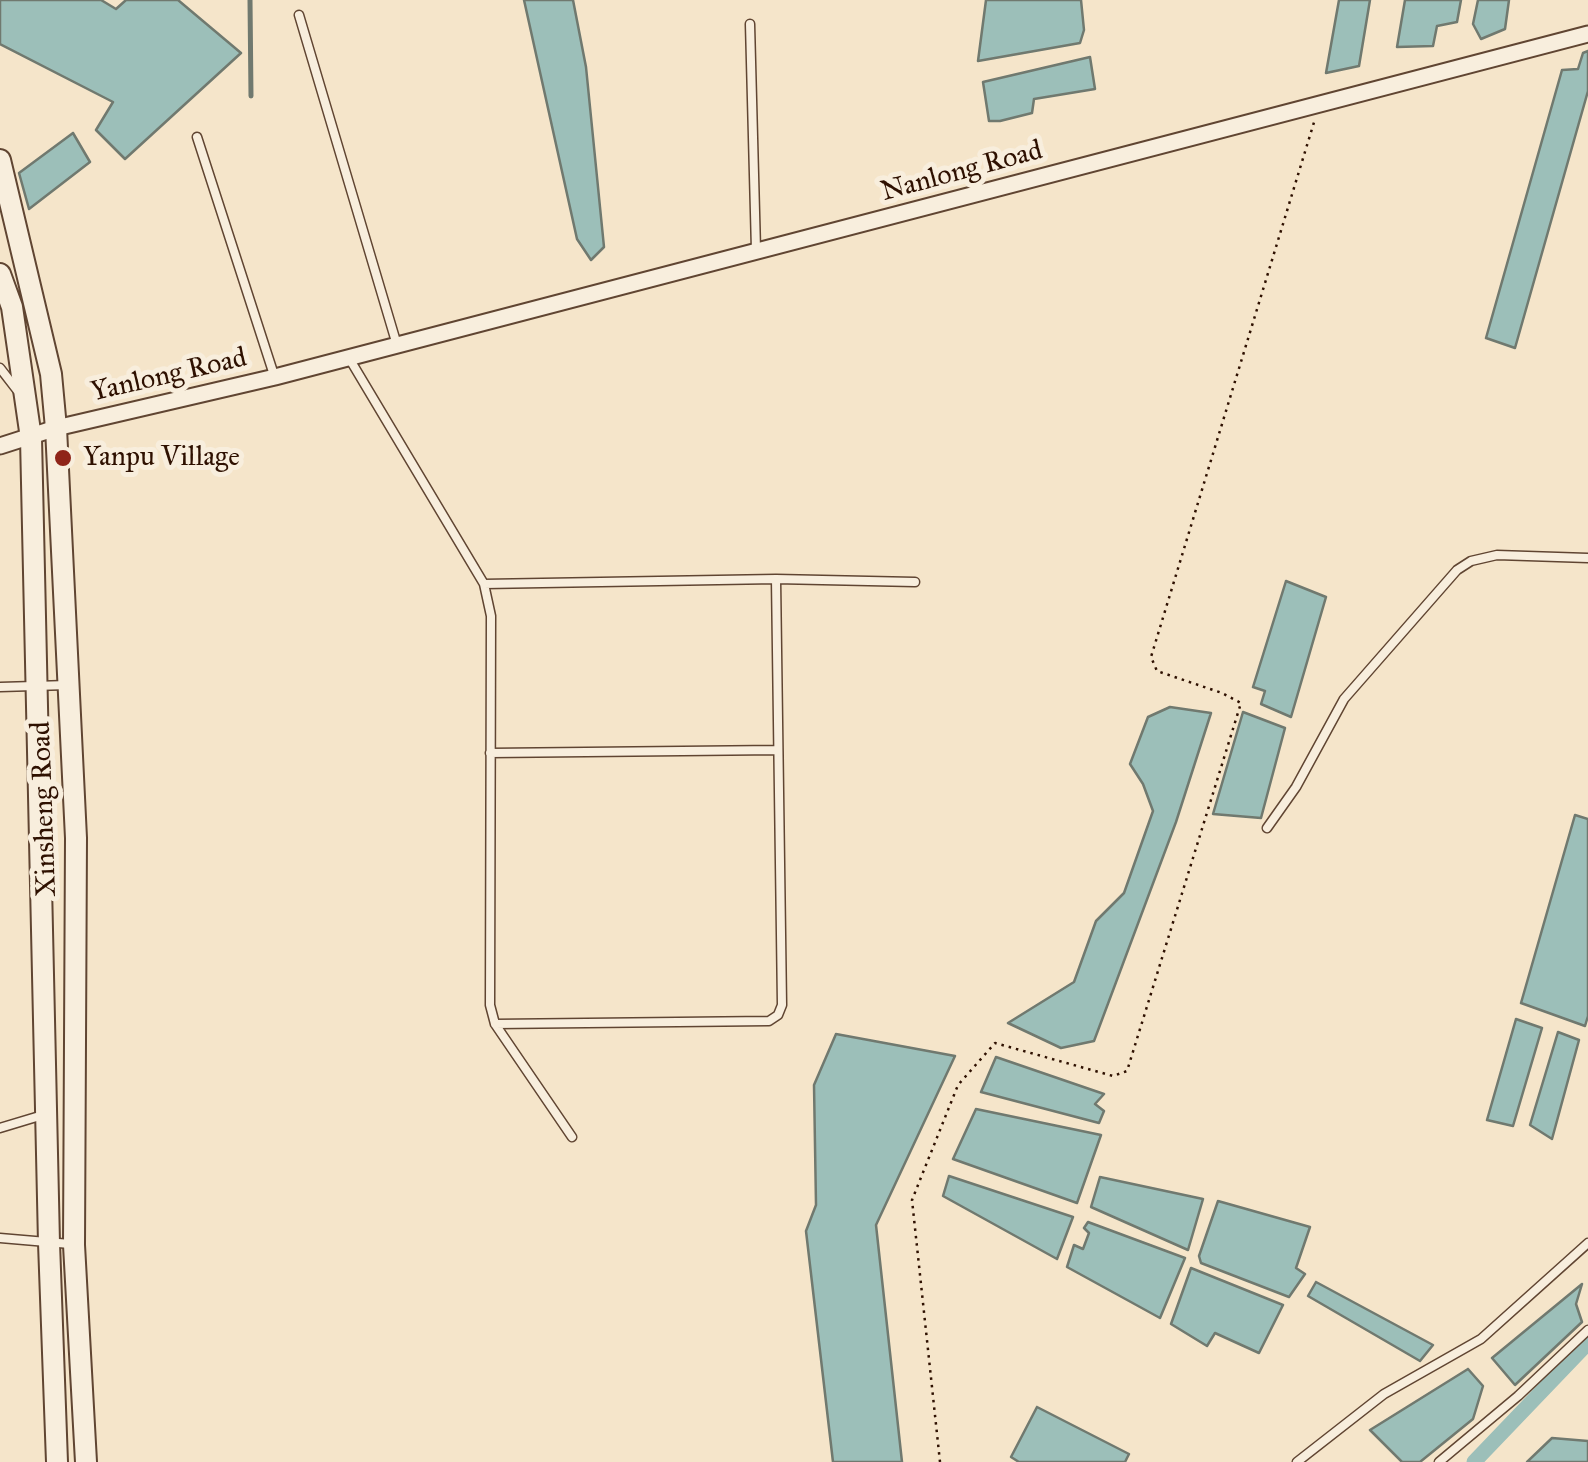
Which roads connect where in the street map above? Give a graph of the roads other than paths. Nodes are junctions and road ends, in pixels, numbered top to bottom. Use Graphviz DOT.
graph roads {
  1 [pos="299,15"];
  2 [pos="750,24"];
  3 [pos="1588,34"];
  4 [pos="196,137"];
  5 [pos="0,160"];
  6 [pos="756,252"];
  7 [pos="0,274"];
  8 [pos="398,345"];
  9 [pos="349,358"];
  10 [pos="0,368"];
  11 [pos="275,377"];
  12 [pos="29,406"];
  13 [pos="56,428"];
  14 [pos="31,438"];
  15 [pos="0,446"];
  16 [pos="1588,558"];
  17 [pos="776,580"];
  18 [pos="914,582"];
  19 [pos="484,584"];
  20 [pos="37,685"];
  21 [pos="68,685"];
  22 [pos="0,687"];
  23 [pos="778,750"];
  24 [pos="490,753"];
  25 [pos="1267,828"];
  26 [pos="494,1024"];
  27 [pos="46,1114"];
  28 [pos="0,1128"];
  29 [pos="572,1137"];
  30 [pos="0,1238"];
  31 [pos="1588,1243"];
  32 [pos="49,1244"];
  33 [pos="74,1245"];
  34 [pos="1588,1330"];
  35 [pos="58,1462"];
  36 [pos="86,1462"];
  37 [pos="1297,1462"];
  38 [pos="1439,1462"];
  1 -- 8 [label="lane"];
  2 -- 6 [label="lane"];
  3 -- 6 [label="street, Nanlong Road"];
  4 -- 11 [label="lane"];
  5 -- 13 [label="street, Xinsheng Road"];
  6 -- 8 [label="street, Nanlong Road"];
  7 -- 12 [label="street, Xinsheng Road"];
  8 -- 9 [label="street, Nanlong Road"];
  9 -- 11 [label="street, Yanlong Road"];
  9 -- 19 [label="lane"];
  10 -- 12 [label="lane"];
  11 -- 13 [label="street, Yanlong Road"];
  12 -- 14 [label="street, Xinsheng Road"];
  13 -- 14 [label="street, Yanlong Road"];
  13 -- 21 [label="street, Xinsheng Road"];
  14 -- 15 [label="street, Yanlong Road"];
  14 -- 20 [label="street, Xinsheng Road"];
  16 -- 25 [label="lane"];
  17 -- 18 [label="lane"];
  17 -- 19 [label="lane"];
  17 -- 23 [label="lane"];
  19 -- 24 [label="lane"];
  20 -- 21 [label="lane"];
  20 -- 22 [label="lane"];
  20 -- 27 [label="street, Xinsheng Road"];
  21 -- 33 [label="street, Xinsheng Road"];
  23 -- 24 [label="lane"];
  23 -- 26 [label="lane"];
  24 -- 26 [label="lane"];
  26 -- 29 [label="lane"];
  27 -- 28 [label="lane"];
  27 -- 32 [label="street, Xinsheng Road"];
  30 -- 32 [label="lane"];
  31 -- 37 [label="lane"];
  32 -- 33 [label="lane"];
  32 -- 35 [label="street, Xinsheng Road"];
  33 -- 36 [label="street, Xinsheng Road"];
  34 -- 38 [label="lane"];
}
